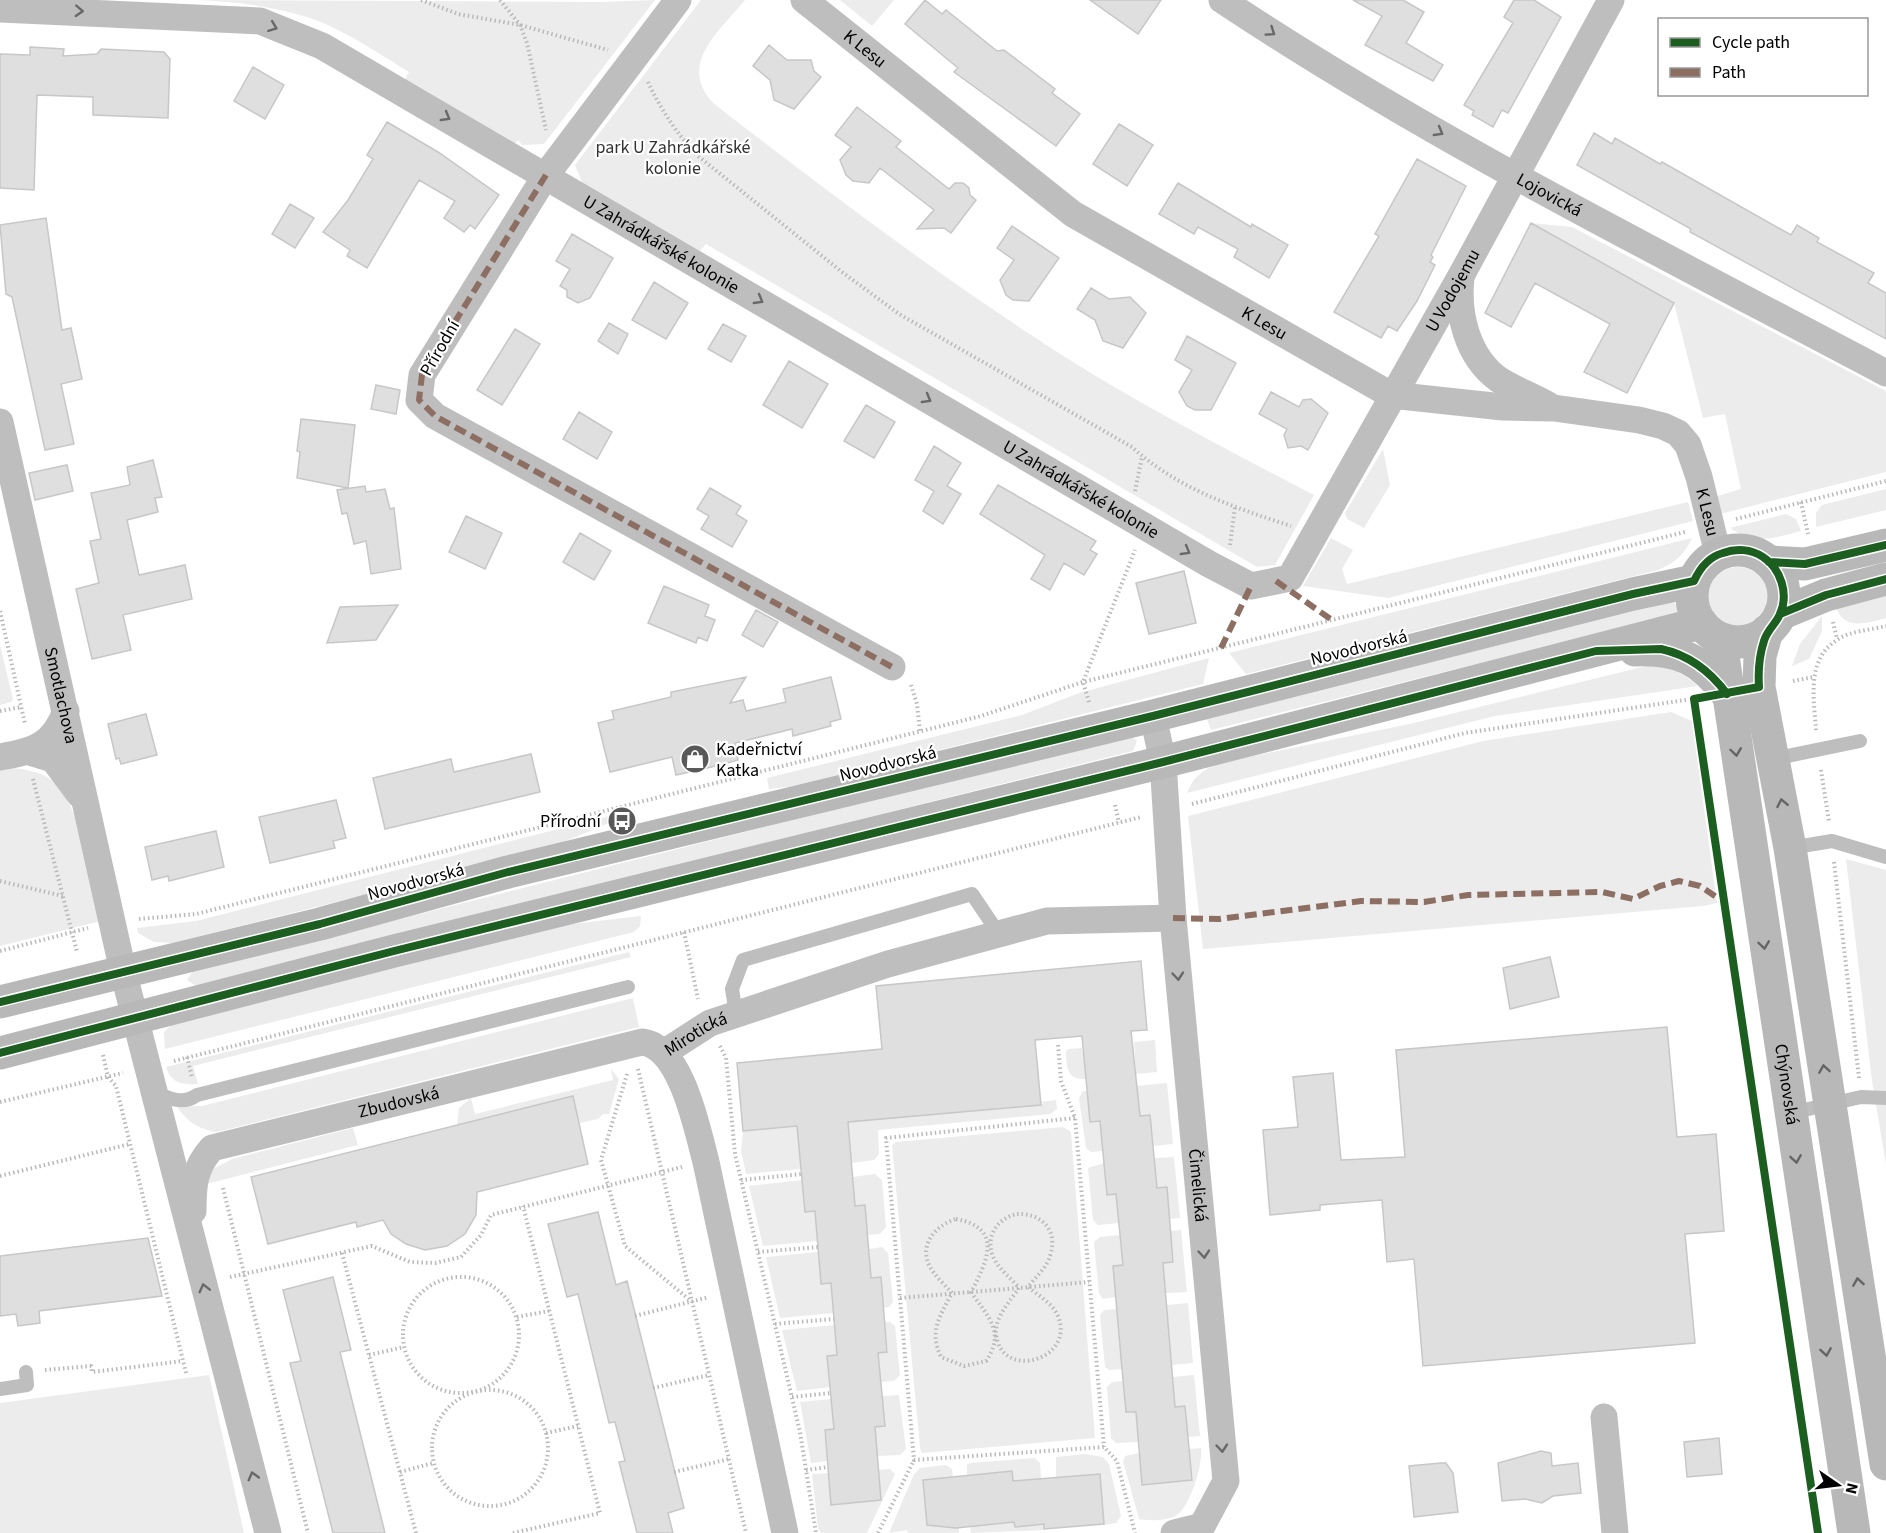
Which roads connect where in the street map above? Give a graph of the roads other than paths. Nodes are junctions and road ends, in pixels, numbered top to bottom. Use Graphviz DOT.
graph roads {
  1 [pos="678,0"];
  2 [pos="804,0"];
  3 [pos="1222,0"];
  4 [pos="1611,0"];
  5 [pos="0,9"];
  6 [pos="551,168"];
  7 [pos="1515,175"];
  8 [pos="1461,274"];
  9 [pos="1886,373"];
  10 [pos="1391,395"];
  11 [pos="1554,408"];
  12 [pos="0,422"];
  13 [pos="1715,540"];
  14 [pos="1886,545"];
  15 [pos="1769,562"];
  16 [pos="1290,578"];
  17 [pos="1886,579"];
  18 [pos="1694,581"];
  19 [pos="1774,623"];
  20 [pos="1709,630"];
  21 [pos="1596,651"];
  22 [pos="892,667"];
  23 [pos="1727,694"];
  24 [pos="66,711"];
  25 [pos="1153,716"];
  26 [pos="1860,741"];
  27 [pos="30,752"];
  28 [pos="0,757"];
  29 [pos="1773,759"];
  30 [pos="1163,762"];
  31 [pos="86,803"];
  32 [pos="1790,848"];
  33 [pos="1886,856"];
  34 [pos="1173,918"];
  35 [pos="999,934"];
  36 [pos="123,970"];
  37 [pos="628,987"];
  38 [pos="0,1002"];
  39 [pos="735,1014"];
  40 [pos="137,1018"];
  41 [pos="653,1047"];
  42 [pos="0,1053"];
  43 [pos="154,1091"];
  44 [pos="1886,1098"];
  45 [pos="1846,1101"];
  46 [pos="1789,1113"];
  47 [pos="190,1227"];
  48 [pos="26,1372"];
  49 [pos="0,1389"];
  50 [pos="1604,1417"];
  51 [pos="1886,1464"];
  52 [pos="268,1533"];
  53 [pos="784,1533"];
  54 [pos="1174,1533"];
  55 [pos="1614,1533"];
  56 [pos="1854,1533"];
  1 -- 6 [label="street, Přírodní"];
  2 -- 10 [label="street, K Lesu"];
  3 -- 7 [label="street, Lojovická, one-way"];
  4 -- 7 [label="street, U Vodojemu"];
  5 -- 6 [label="street, U Zahrádkářské kolonie, one-way"];
  6 -- 16 [label="street, U Zahrádkářské kolonie, one-way"];
  6 -- 22 [label="street, Přírodní"];
  7 -- 8 [label="street, U Vodojemu"];
  7 -- 9 [label="street, Lojovická"];
  8 -- 10 [label="street, U Vodojemu"];
  8 -- 11 [label="street"];
  10 -- 11 [label="street, K Lesu"];
  10 -- 16 [label="street, U Vodojemu"];
  11 -- 13 [label="street, K Lesu"];
  12 -- 24 [label="street, Smotlachova"];
  13 -- 15 [label="main road"];
  13 -- 18 [label="main road"];
  14 -- 15 [label="main road"];
  15 -- 19 [label="main road"];
  17 -- 19 [label="main road"];
  18 -- 20 [label="main road"];
  18 -- 25 [label="main road, Novodvorská"];
  19 -- 20 [label="main road"];
  19 -- 29 [label="main road"];
  20 -- 21 [label="main road"];
  20 -- 23 [label="main road, Chýnovská"];
  21 -- 23 [label="main road"];
  21 -- 30 [label="main road"];
  23 -- 46 [label="main road, Chýnovská, one-way"];
  24 -- 27 [label="street"];
  24 -- 31 [label="street, Smotlachova"];
  25 -- 30 [label="street"];
  25 -- 36 [label="main road, Novodvorská"];
  26 -- 29 [label="lane"];
  27 -- 28 [label="street"];
  27 -- 31 [label="street"];
  32 -- 29 [label="main road, one-way"];
  30 -- 34 [label="street, Čimelická"];
  30 -- 40 [label="main road"];
  31 -- 36 [label="street, Smotlachova"];
  32 -- 33 [label="lane"];
  45 -- 32 [label="main road, one-way"];
  34 -- 35 [label="street, Mirotická"];
  34 -- 54 [label="street, Čimelická, one-way"];
  35 -- 39 [label="street, Mirotická"];
  35 -- 39 [label="lane"];
  36 -- 38 [label="main road, Novodvorská"];
  36 -- 40 [label="street"];
  37 -- 43 [label="lane"];
  39 -- 41 [label="street, Mirotická"];
  40 -- 42 [label="main road"];
  40 -- 43 [label="street"];
  41 -- 47 [label="street, Zbudovská"];
  41 -- 53 [label="street, Mirotická"];
  43 -- 47 [label="street"];
  44 -- 45 [label="lane"];
  45 -- 46 [label="lane"];
  51 -- 45 [label="main road, one-way"];
  46 -- 56 [label="main road, Chýnovská, one-way"];
  52 -- 47 [label="street, one-way"];
  48 -- 49 [label="lane"];
  50 -- 55 [label="street"];
}
